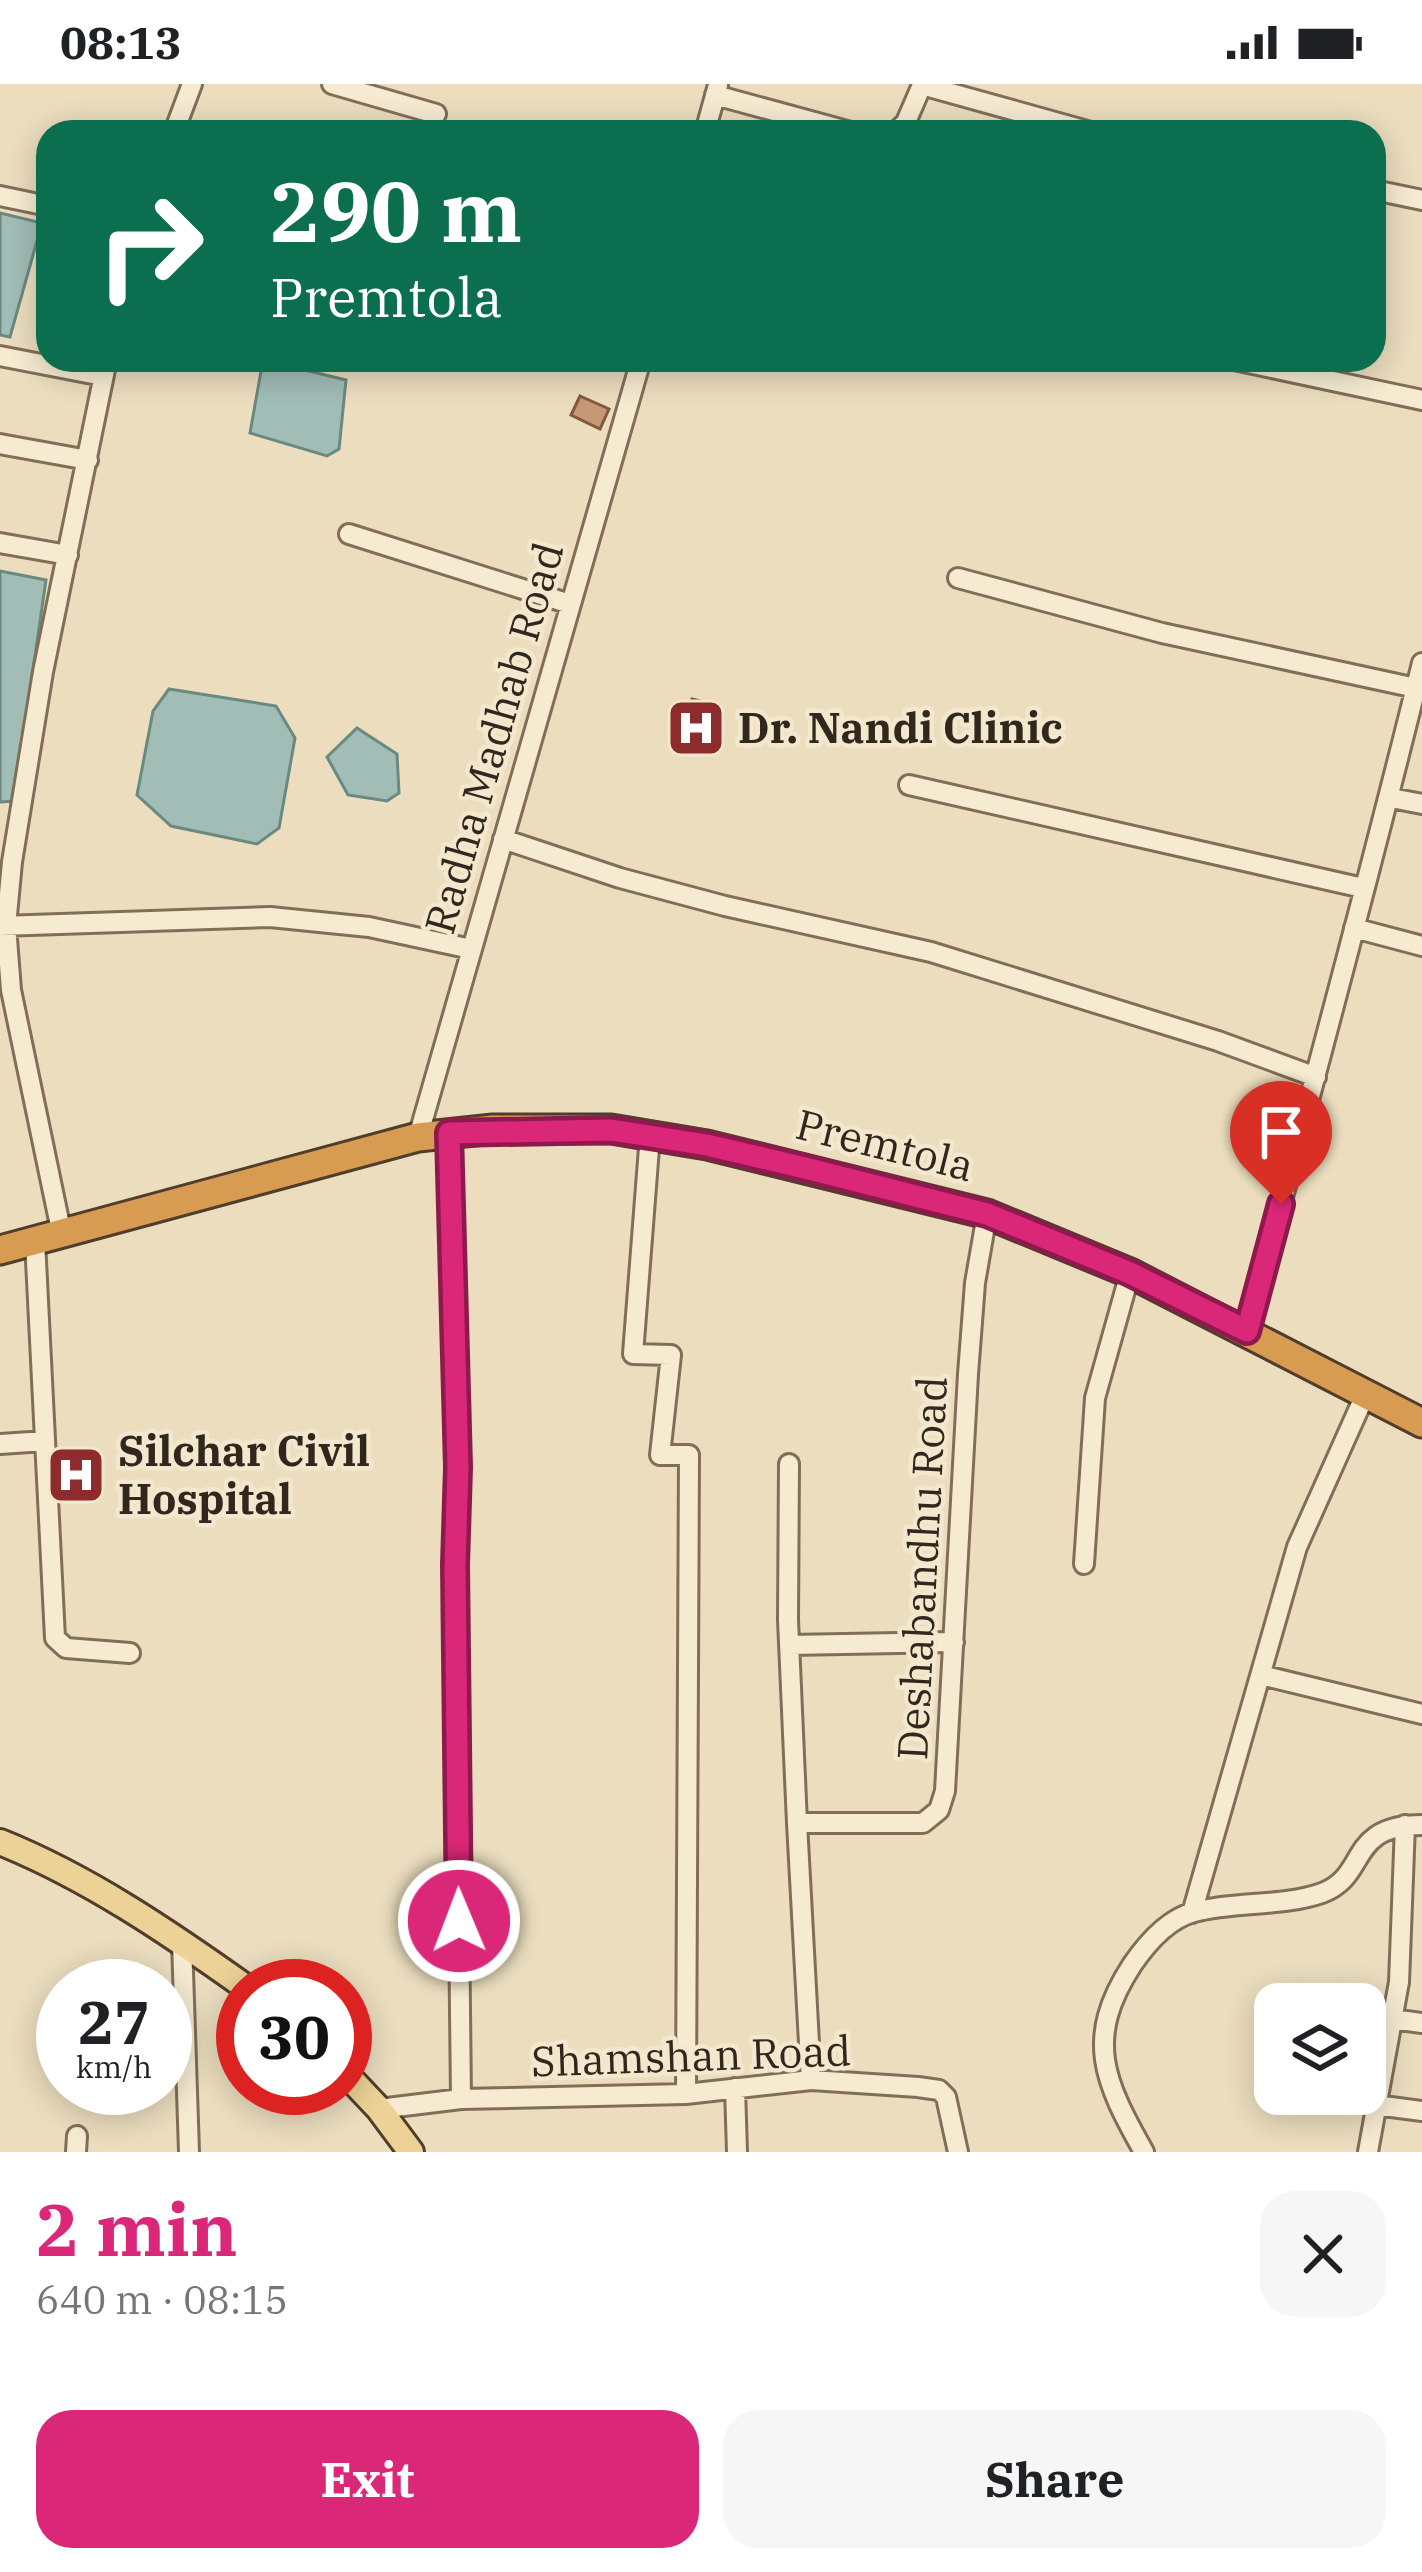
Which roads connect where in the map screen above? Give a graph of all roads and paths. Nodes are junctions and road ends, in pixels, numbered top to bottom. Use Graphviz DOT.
graph roads {
  1 [pos="332,84"];
  2 [pos="922,85"];
  3 [pos="184,86"];
  4 [pos="717,90"];
  5 [pos="436,114"];
  6 [pos="177,120"];
  7 [pos="708,120"];
  8 [pos="813,120"];
  9 [pos="907,120"];
  10 [pos="1048,120"];
  11 [pos="1386,192"];
  12 [pos="0,196"];
  13 [pos="1422,200"];
  14 [pos="36,204"];
  15 [pos="0,356"];
  16 [pos="36,360"];
  17 [pos="104,372"];
  18 [pos="638,372"];
  19 [pos="1290,372"];
  20 [pos="1422,400"];
  21 [pos="0,444"];
  22 [pos="88,460"];
  23 [pos="349,534"];
  24 [pos="0,543"];
  25 [pos="68,555"];
  26 [pos="958,578"];
  27 [pos="570,604"];
  28 [pos="1422,663"];
  29 [pos="1416,688"];
  30 [pos="909,785"];
  31 [pos="1391,798"];
  32 [pos="1422,804"];
  33 [pos="503,839"];
  34 [pos="1363,888"];
  35 [pos="3,926"];
  36 [pos="1354,928"];
  37 [pos="1422,946"];
  38 [pos="471,950"];
  39 [pos="1316,1077"];
  40 [pos="449,1133"];
  41 [pos="650,1135"];
  42 [pos="418,1137"];
  43 [pos="987,1214"];
  44 [pos="49,1238"];
  45 [pos="0,1250"];
  46 [pos="1130,1273"];
  47 [pos="1247,1331"];
  48 [pos="1365,1395"];
  49 [pos="1422,1423"];
  50 [pos="45,1441"];
  51 [pos="0,1444"];
  52 [pos="789,1464"];
  53 [pos="1084,1564"];
  54 [pos="955,1642"];
  55 [pos="789,1646"];
  56 [pos="130,1653"];
  57 [pos="1262,1675"];
  58 [pos="1422,1714"];
  59 [pos="797,1823"];
  60 [pos="1410,1830"];
  61 [pos="0,1842"];
  62 [pos="1192,1912"];
  63 [pos="182,1942"];
  64 [pos="216,1966"];
  65 [pos="1392,2019"];
  66 [pos="1422,2023"];
  67 [pos="1386,2051"];
  68 [pos="811,2080"];
  69 [pos="735,2089"];
  70 [pos="686,2093"];
  71 [pos="461,2098"];
  72 [pos="372,2102"];
  73 [pos="1386,2106"];
  74 [pos="379,2109"];
  75 [pos="1422,2111"];
  76 [pos="1375,2115"];
  77 [pos="189,2152"];
  78 [pos="412,2152"];
  79 [pos="737,2152"];
  80 [pos="958,2152"];
  81 [pos="1144,2152"];
  82 [pos="1369,2152"];
  1 -- 5 [label="street"];
  2 -- 9 [label="street"];
  2 -- 10 [label="street"];
  3 -- 6 [label="street"];
  4 -- 7 [label="street"];
  4 -- 8 [label="street"];
  11 -- 13 [label="street"];
  12 -- 14 [label="street"];
  15 -- 16 [label="street"];
  17 -- 22 [label="street"];
  18 -- 27 [label="street, Radha Madhab Road"];
  19 -- 20 [label="street"];
  21 -- 22 [label="street"];
  22 -- 25 [label="street"];
  23 -- 27 [label="street"];
  24 -- 25 [label="street"];
  25 -- 35 [label="street"];
  26 -- 29 [label="street"];
  27 -- 33 [label="street, Radha Madhab Road"];
  28 -- 29 [label="street"];
  29 -- 31 [label="street"];
  30 -- 34 [label="street"];
  31 -- 32 [label="street"];
  31 -- 34 [label="street"];
  33 -- 38 [label="street, Radha Madhab Road"];
  33 -- 39 [label="street"];
  34 -- 36 [label="street"];
  35 -- 38 [label="street"];
  35 -- 44 [label="street"];
  36 -- 37 [label="street"];
  36 -- 39 [label="street"];
  38 -- 42 [label="street, Radha Madhab Road"];
  39 -- 47 [label="street"];
  40 -- 41 [label="highway, Premtola"];
  40 -- 42 [label="highway, Premtola"];
  40 -- 71 [label="street"];
  41 -- 43 [label="highway, Premtola"];
  41 -- 70 [label="street"];
  42 -- 44 [label="highway, Premtola"];
  43 -- 46 [label="highway, Premtola"];
  43 -- 54 [label="street, Deshabandhu Road"];
  44 -- 45 [label="highway, Premtola"];
  44 -- 50 [label="street"];
  46 -- 47 [label="highway, Premtola"];
  46 -- 53 [label="street"];
  47 -- 48 [label="highway, Premtola"];
  48 -- 49 [label="highway, Premtola"];
  48 -- 57 [label="street"];
  50 -- 51 [label="street"];
  50 -- 56 [label="street"];
  52 -- 55 [label="street"];
  54 -- 55 [label="street"];
  54 -- 59 [label="street, Deshabandhu Road"];
  55 -- 59 [label="street"];
  57 -- 58 [label="street"];
  57 -- 62 [label="street"];
  59 -- 68 [label="street"];
  60 -- 62 [label="street"];
  60 -- 65 [label="street"];
  61 -- 63 [label="main road"];
  62 -- 81 [label="street"];
  63 -- 64 [label="main road"];
  63 -- 77 [label="street"];
  65 -- 66 [label="street"];
  65 -- 67 [label="street"];
  68 -- 69 [label="street, Shamshan Road"];
  68 -- 80 [label="street, Shamshan Road"];
  69 -- 70 [label="street, Shamshan Road"];
  69 -- 79 [label="street"];
  70 -- 71 [label="street, Shamshan Road"];
  71 -- 74 [label="street, Shamshan Road"];
  72 -- 74 [label="main road"];
  73 -- 75 [label="street"];
  74 -- 78 [label="main road"];
  76 -- 82 [label="street"];
}
